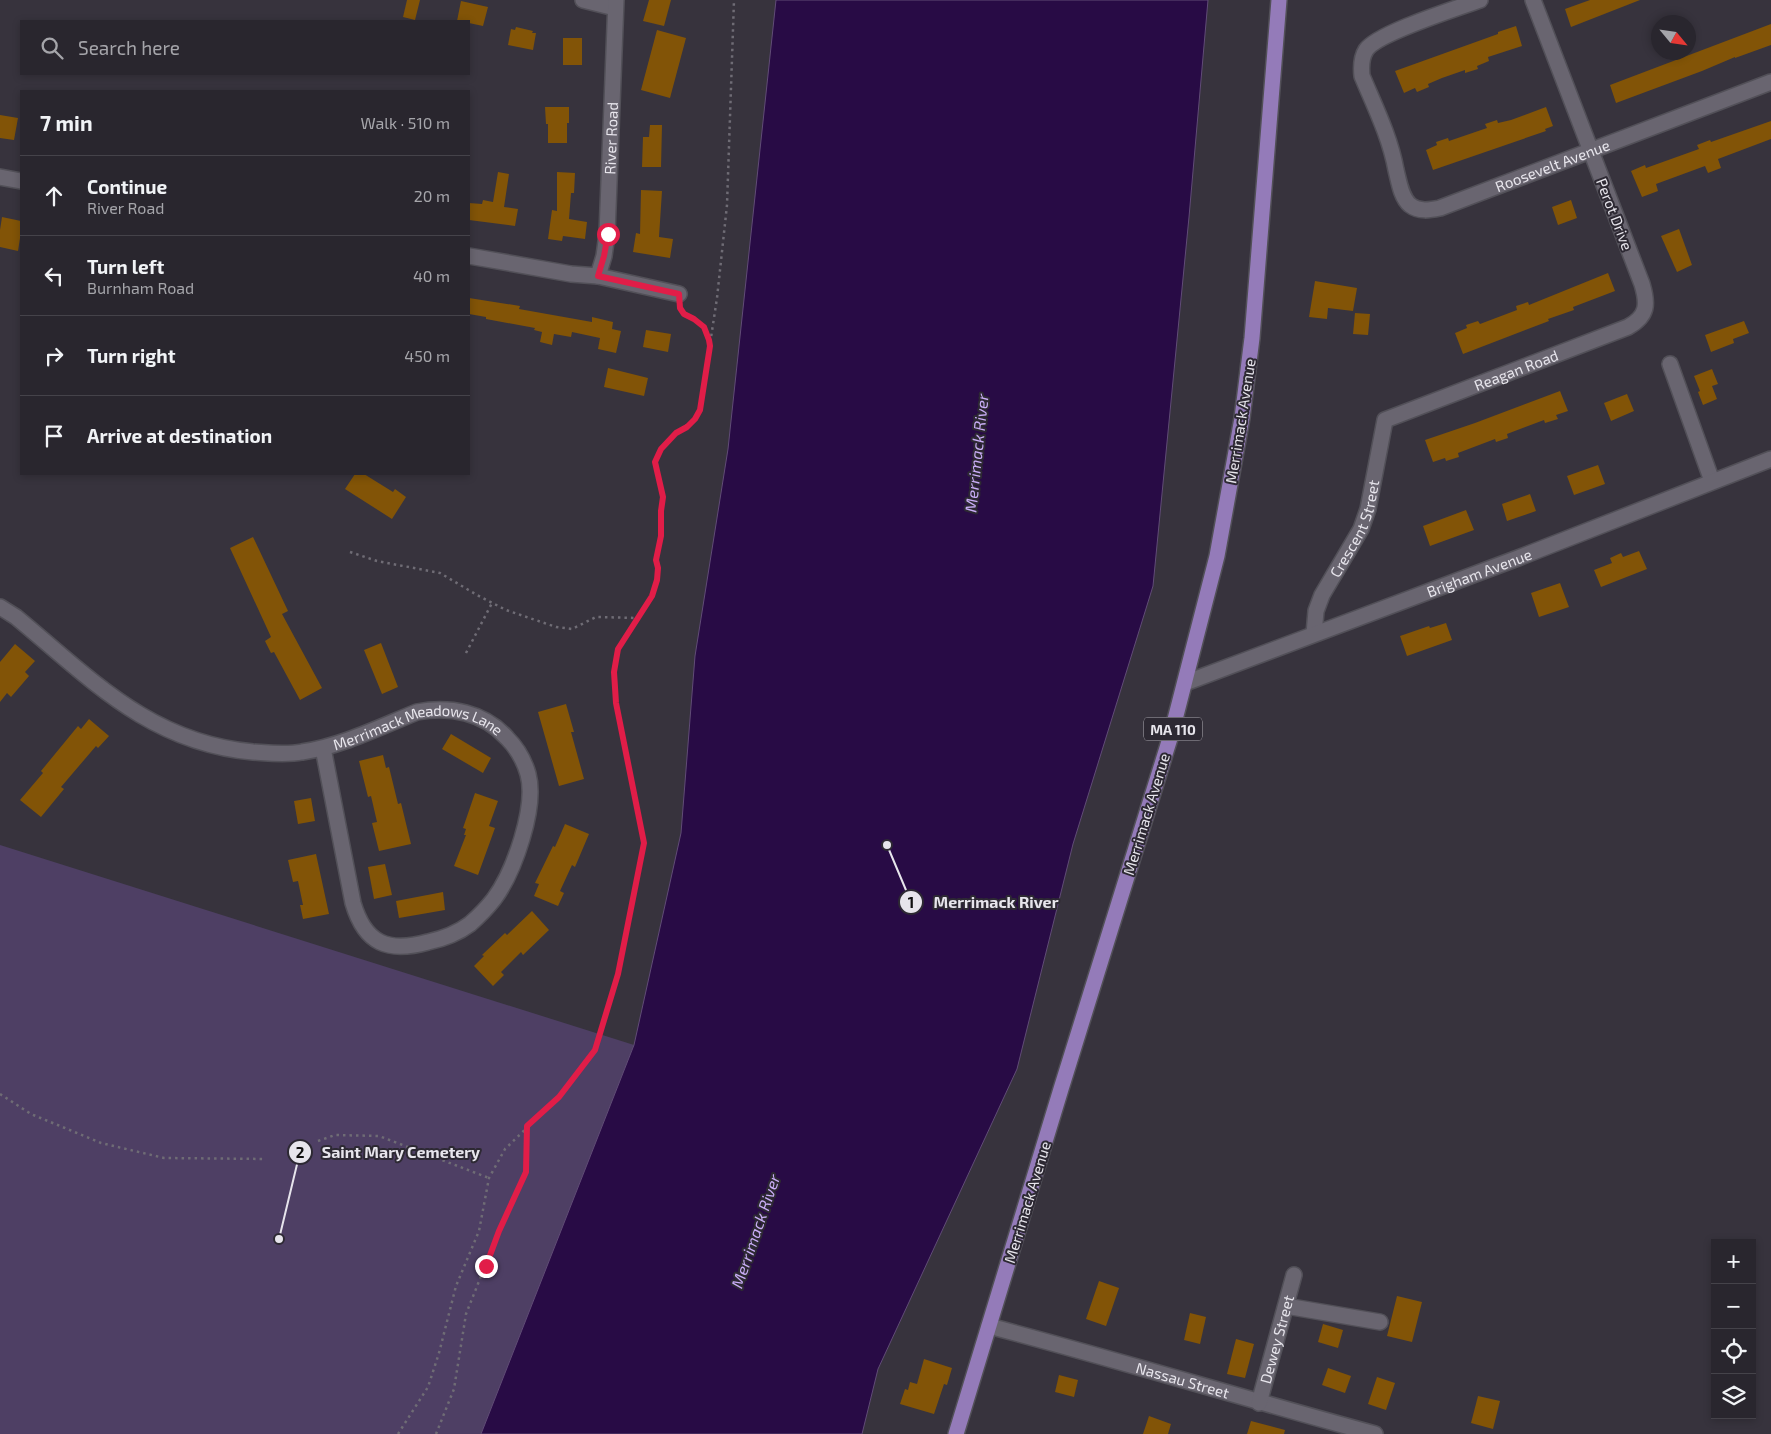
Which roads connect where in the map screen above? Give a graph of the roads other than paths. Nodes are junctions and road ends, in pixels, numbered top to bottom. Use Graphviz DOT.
graph roads {
  1 [pos="583,0"];
  2 [pos="1279,0"];
  3 [pos="1480,0"];
  4 [pos="1533,0"];
  5 [pos="615,4"];
  6 [pos="1771,82"];
  7 [pos="1591,150"];
  8 [pos="0,177"];
  9 [pos="20,181"];
  10 [pos="470,256"];
  11 [pos="598,276"];
  12 [pos="679,294"];
  13 [pos="1642,316"];
  14 [pos="1670,364"];
  15 [pos="1385,420"];
  16 [pos="1771,459"];
  17 [pos="1712,481"];
  18 [pos="0,608"];
  19 [pos="1314,634"];
  20 [pos="1185,683"];
  21 [pos="323,748"];
  22 [pos="1294,1275"];
  23 [pos="1286,1306"];
  24 [pos="1380,1322"];
  25 [pos="989,1326"];
  26 [pos="1259,1403"];
  27 [pos="956,1434"];
  28 [pos="1375,1434"];
  1 -- 5 [label="street"];
  2 -- 20 [label="main road, Merrimack Avenue / MA 110"];
  3 -- 7 [label="street, Roosevelt Avenue"];
  4 -- 7 [label="street, Perot Drive"];
  5 -- 11 [label="street, River Road"];
  6 -- 7 [label="street, Roosevelt Avenue"];
  7 -- 13 [label="street, Perot Drive"];
  8 -- 9 [label="street"];
  10 -- 11 [label="street"];
  11 -- 12 [label="street"];
  13 -- 15 [label="street, Reagan Road"];
  14 -- 17 [label="street"];
  15 -- 19 [label="street, Crescent Street"];
  16 -- 17 [label="street, Brigham Avenue"];
  17 -- 19 [label="street, Brigham Avenue"];
  18 -- 21 [label="street, Merrimack Meadows Lane"];
  19 -- 20 [label="street, Brigham Avenue"];
  20 -- 25 [label="main road, Merrimack Avenue / MA 110"];
  21 -- 21 [label="street, Merrimack Meadows Lane"];
  22 -- 23 [label="street, Dewey Street"];
  23 -- 24 [label="street"];
  23 -- 26 [label="street, Dewey Street"];
  25 -- 26 [label="street, Nassau Street"];
  25 -- 27 [label="main road, Merrimack Avenue / MA 110"];
  26 -- 28 [label="street, Nassau Street"];
}
